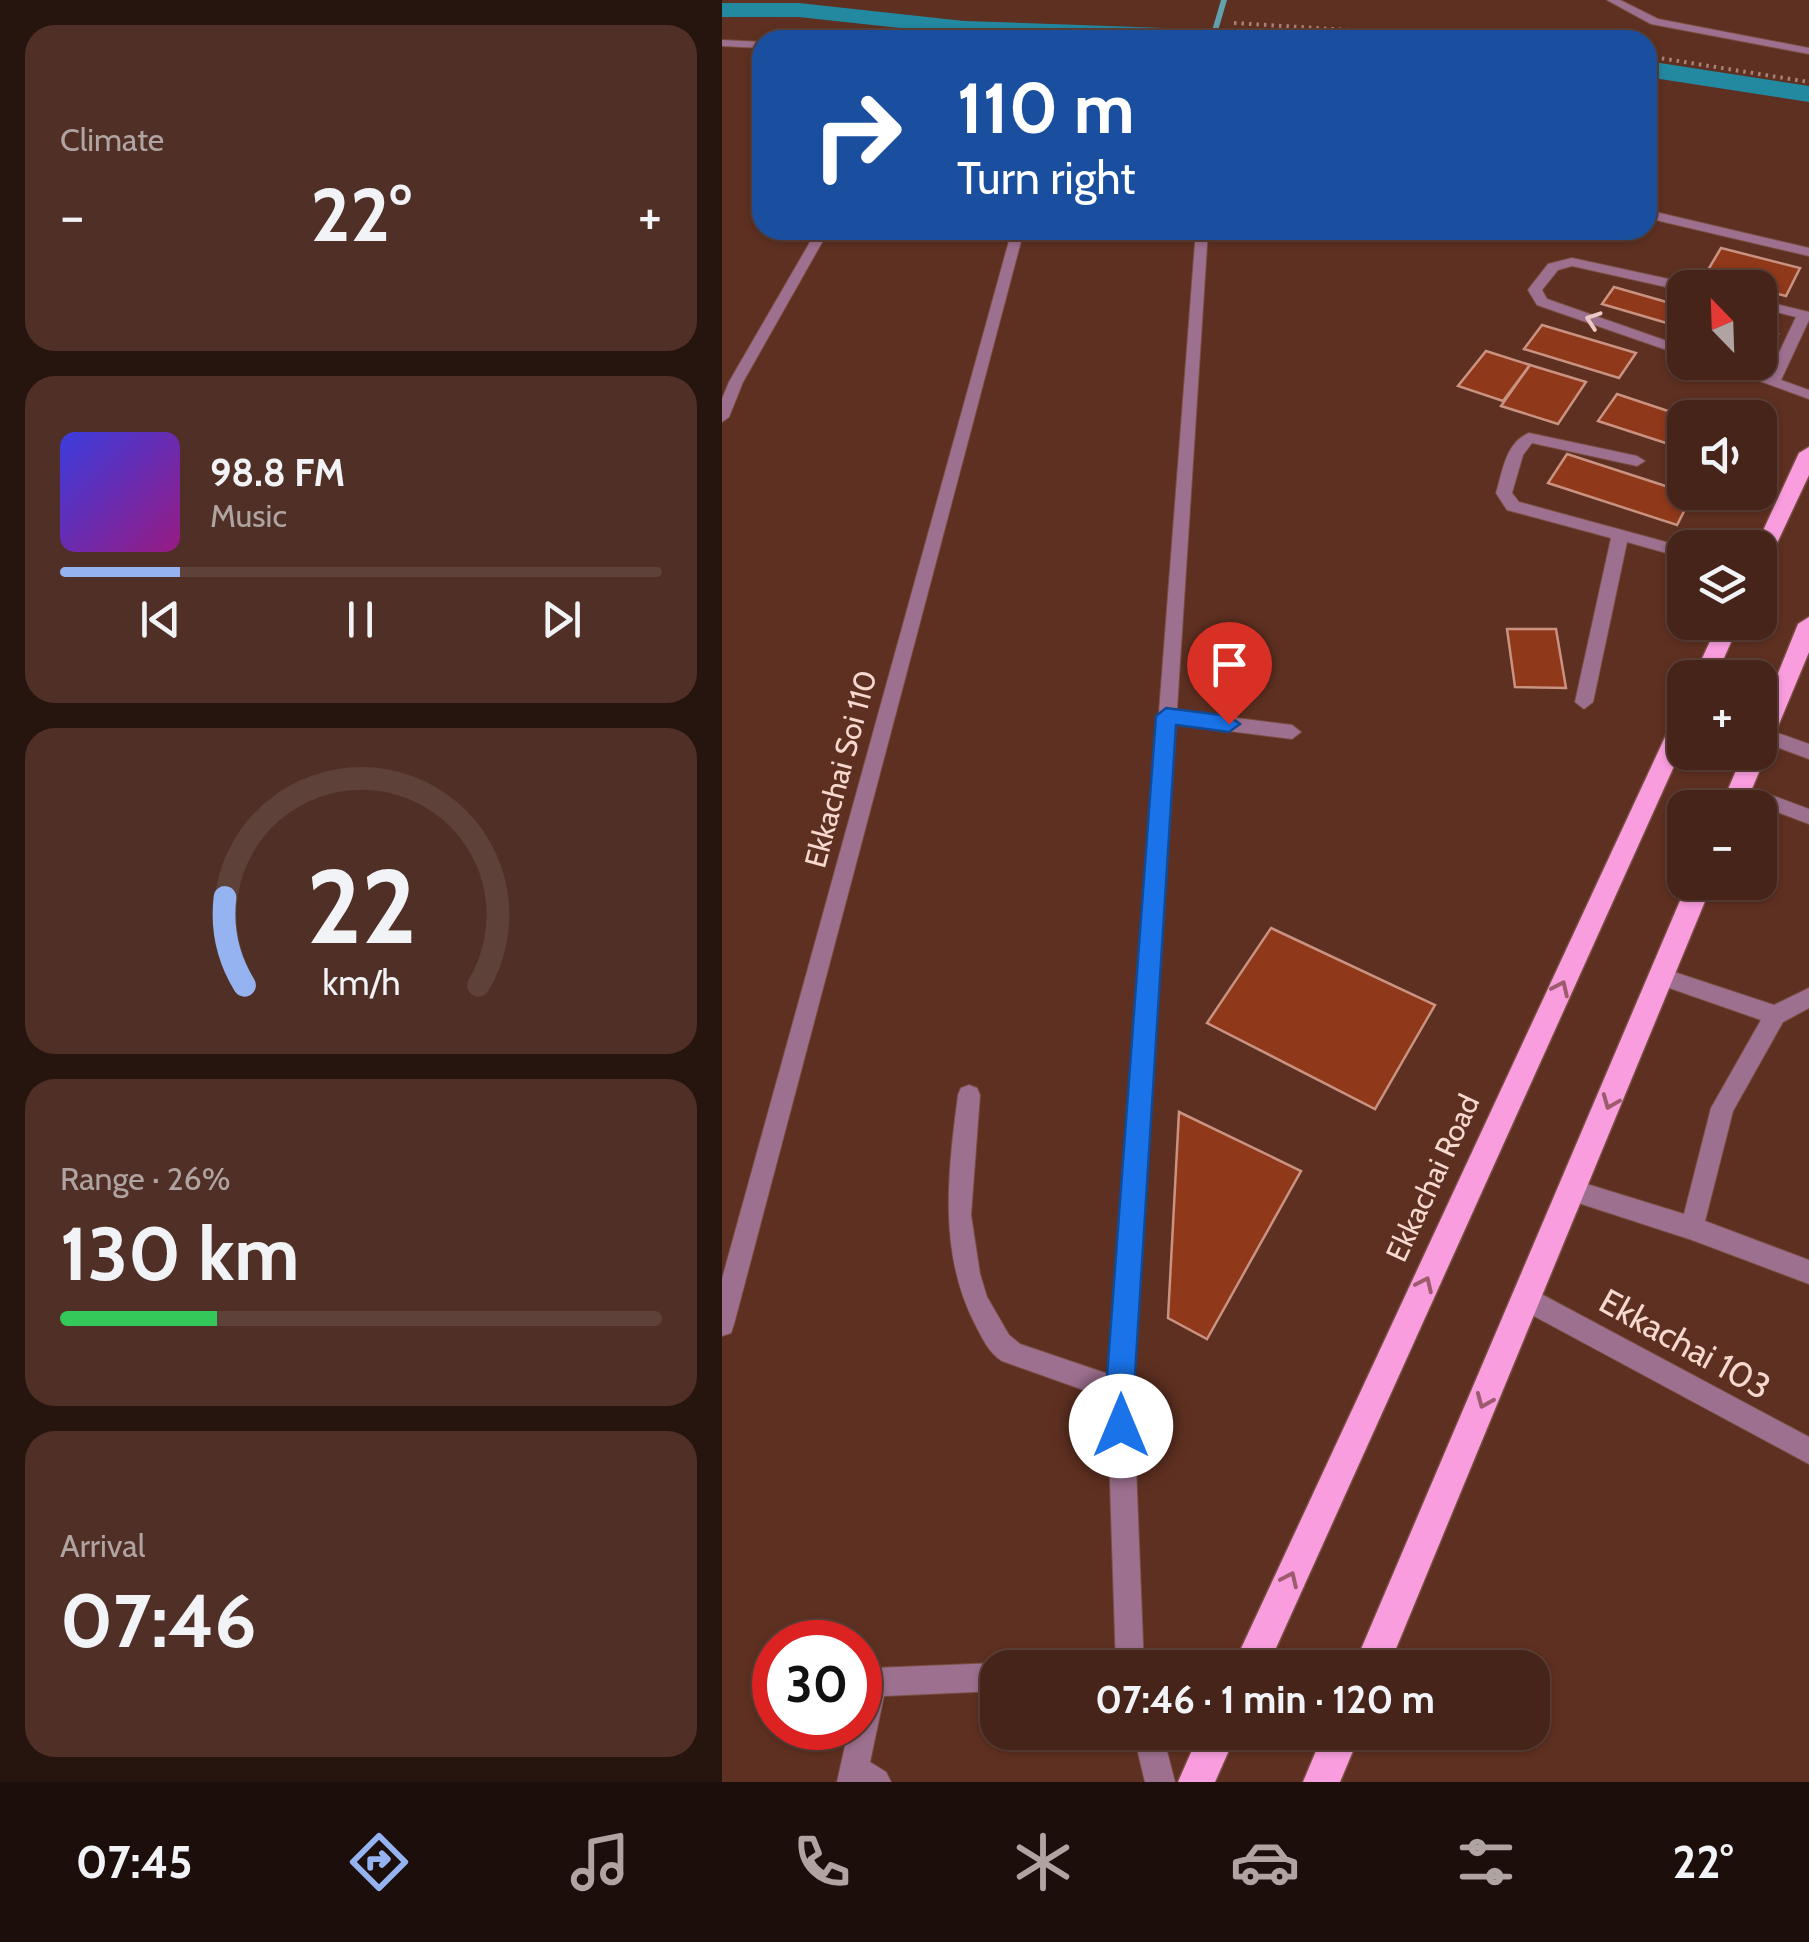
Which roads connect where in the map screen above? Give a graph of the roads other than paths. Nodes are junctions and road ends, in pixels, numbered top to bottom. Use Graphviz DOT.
graph roads {
  1 [pos="1612,0"];
  2 [pos="722,43"];
  3 [pos="752,44"];
  4 [pos="1808,51"];
  5 [pos="1657,216"];
  6 [pos="817,240"];
  7 [pos="1015,240"];
  8 [pos="1201,240"];
  9 [pos="1808,252"];
  10 [pos="1667,283"];
  11 [pos="1777,308"];
  12 [pos="1806,316"];
  13 [pos="1667,346"];
  14 [pos="1766,380"];
  15 [pos="729,382"];
  16 [pos="1772,382"];
  17 [pos="1808,396"];
  18 [pos="722,416"];
  19 [pos="1808,453"];
  20 [pos="1637,461"];
  21 [pos="1773,530"];
  22 [pos="1620,534"];
  23 [pos="1667,547"];
  24 [pos="1808,624"];
  25 [pos="1584,702"];
  26 [pos="1777,702"];
  27 [pos="1166,716"];
  28 [pos="1292,732"];
  29 [pos="1777,747"];
  30 [pos="1808,752"];
  31 [pos="1667,757"];
  32 [pos="1777,809"];
  33 [pos="1808,816"];
  34 [pos="1694,900"];
  35 [pos="1662,977"];
  36 [pos="1808,996"];
  37 [pos="1775,1014"];
  38 [pos="969,1095"];
  39 [pos="1574,1191"];
  40 [pos="1692,1228"];
  41 [pos="1808,1272"];
  42 [pos="1528,1299"];
  43 [pos="722,1324"];
  44 [pos="1120,1390"];
  45 [pos="1808,1451"];
  46 [pos="1129,1650"];
  47 [pos="1257,1650"];
  48 [pos="1378,1650"];
  49 [pos="980,1678"];
  50 [pos="1152,1750"];
  51 [pos="1211,1750"];
  52 [pos="1335,1750"];
  53 [pos="860,1778"];
  54 [pos="1160,1782"];
  55 [pos="1196,1782"];
  56 [pos="1322,1782"];
  1 -- 4 [label="street"];
  2 -- 3 [label="street"];
  5 -- 9 [label="street"];
  6 -- 15 [label="street"];
  7 -- 43 [label="street, Ekkachai Soi 110"];
  8 -- 27 [label="street"];
  13 -- 10 [label="street, one-way"];
  11 -- 12 [label="street"];
  12 -- 16 [label="street"];
  14 -- 16 [label="street"];
  15 -- 18 [label="street"];
  16 -- 17 [label="street"];
  19 -- 21 [label="main road"];
  20 -- 22 [label="street"];
  22 -- 23 [label="street"];
  22 -- 25 [label="street"];
  24 -- 26 [label="main road"];
  27 -- 28 [label="street"];
  27 -- 44 [label="street"];
  29 -- 30 [label="street"];
  47 -- 31 [label="main road, Ekkachai Road, one-way"];
  32 -- 33 [label="street"];
  34 -- 35 [label="main road"];
  35 -- 37 [label="street"];
  35 -- 39 [label="main road, one-way"];
  36 -- 37 [label="street"];
  37 -- 40 [label="street"];
  38 -- 44 [label="street"];
  39 -- 40 [label="street"];
  39 -- 42 [label="main road"];
  40 -- 41 [label="street"];
  42 -- 45 [label="street, Ekkachai 103"];
  42 -- 48 [label="main road, one-way"];
  44 -- 46 [label="street"];
  49 -- 53 [label="street"];
  50 -- 54 [label="street"];
  51 -- 55 [label="main road"];
  52 -- 56 [label="main road"];
}
